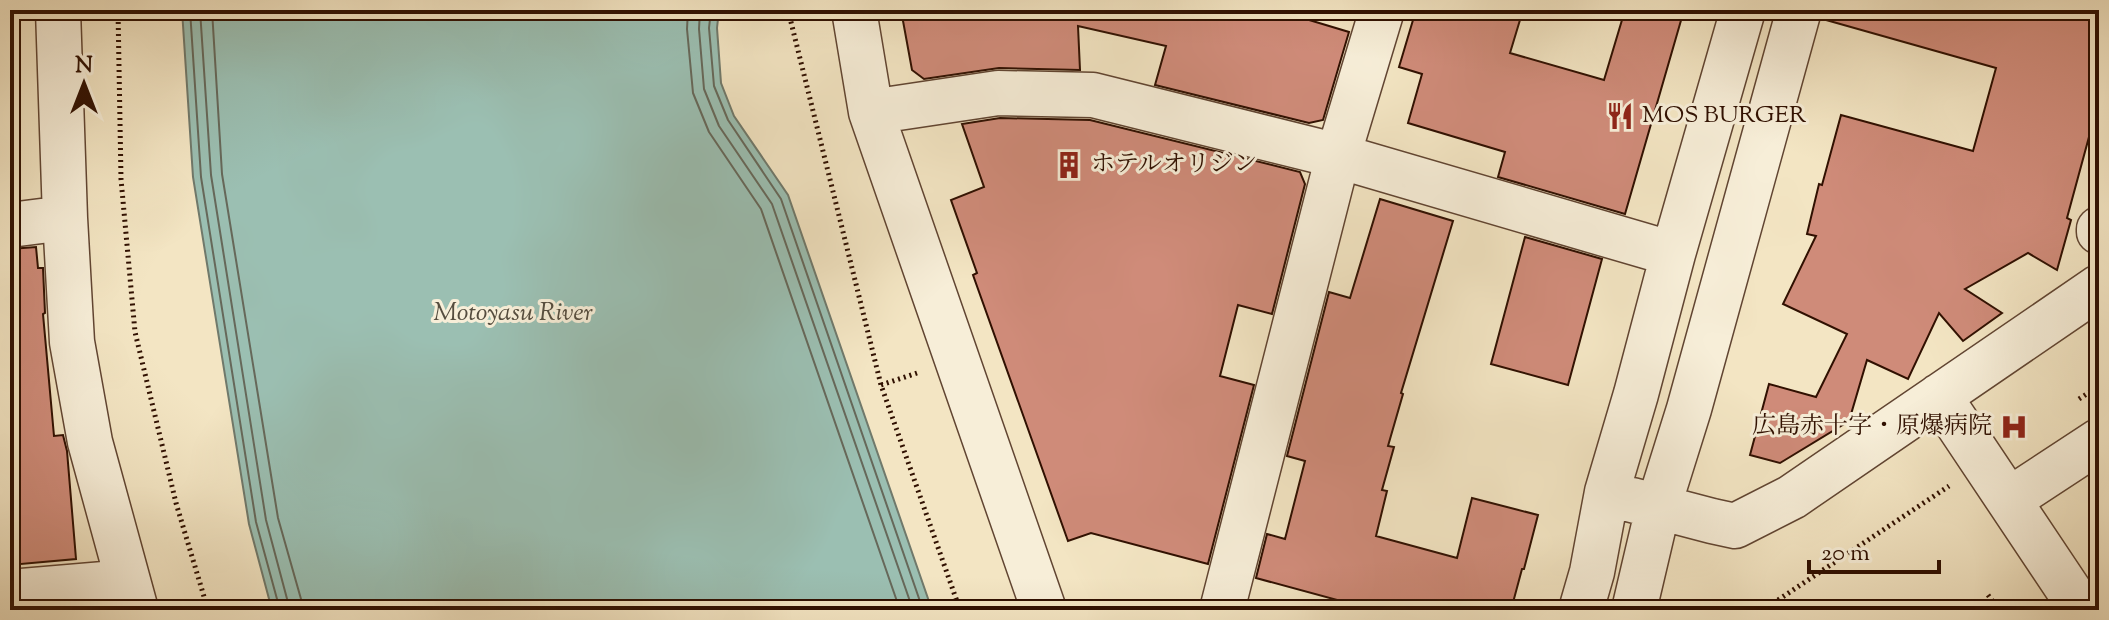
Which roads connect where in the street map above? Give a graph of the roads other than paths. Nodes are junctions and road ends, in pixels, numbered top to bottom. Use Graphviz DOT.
graph roads {
  1 [pos="58,10"];
  2 [pos="854,10"];
  3 [pos="1382,10"];
  4 [pos="1743,10"];
  5 [pos="1799,10"];
  6 [pos="871,112"];
  7 [pos="1338,156"];
  8 [pos="65,218"];
  9 [pos="10,225"];
  10 [pos="1673,254"];
  11 [pos="2099,287"];
  12 [pos="1939,396"];
  13 [pos="2099,441"];
  14 [pos="1607,492"];
  15 [pos="2009,500"];
  16 [pos="1658,508"];
  17 [pos="10,592"];
  18 [pos="132,596"];
  19 [pos="1044,610"];
  20 [pos="1222,610"];
  21 [pos="1581,610"];
  22 [pos="1634,610"];
  23 [pos="2082,610"];
  1 -- 8 [label="street"];
  2 -- 6 [label="street"];
  3 -- 7 [label="street"];
  4 -- 10 [label="street"];
  5 -- 16 [label="street"];
  6 -- 7 [label="street"];
  6 -- 19 [label="street"];
  7 -- 10 [label="street"];
  7 -- 20 [label="street"];
  8 -- 9 [label="street"];
  8 -- 18 [label="street"];
  10 -- 14 [label="street"];
  11 -- 12 [label="street"];
  12 -- 15 [label="street"];
  12 -- 16 [label="street"];
  13 -- 15 [label="street"];
  14 -- 16 [label="street"];
  14 -- 21 [label="street"];
  15 -- 23 [label="street"];
  16 -- 22 [label="street"];
  17 -- 18 [label="street"];
}
